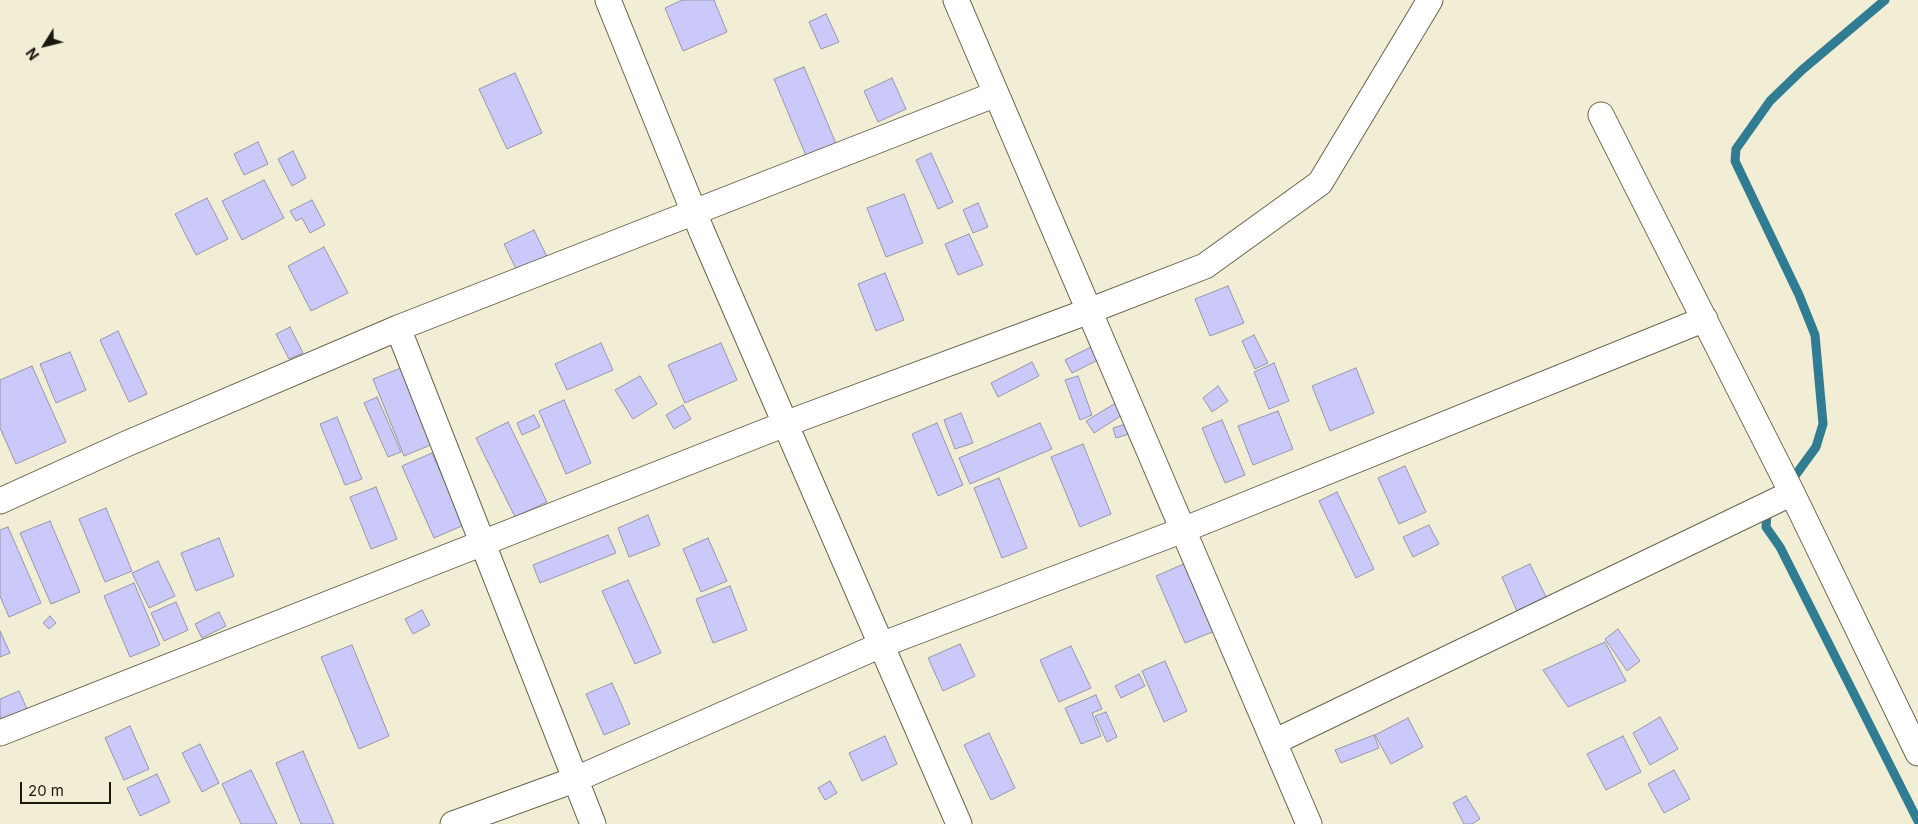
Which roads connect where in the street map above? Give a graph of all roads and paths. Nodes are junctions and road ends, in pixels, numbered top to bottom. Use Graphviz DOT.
graph roads {
  1 [pos="608,0"];
  2 [pos="956,0"];
  3 [pos="1430,0"];
  4 [pos="996,94"];
  5 [pos="1601,115"];
  6 [pos="694,212"];
  7 [pos="1089,311"];
  8 [pos="1705,319"];
  9 [pos="398,328"];
  10 [pos="785,424"];
  11 [pos="1792,493"];
  12 [pos="0,501"];
  13 [pos="1183,530"];
  14 [pos="483,542"];
  15 [pos="881,645"];
  16 [pos="0,733"];
  17 [pos="1274,742"];
  18 [pos="1918,753"];
  19 [pos="574,780"];
  20 [pos="453,824"];
  21 [pos="593,824"];
  22 [pos="959,824"];
  23 [pos="1309,824"];
  1 -- 6 [label="street"];
  2 -- 4 [label="street"];
  3 -- 7 [label="street"];
  4 -- 6 [label="street"];
  4 -- 7 [label="street"];
  5 -- 8 [label="street"];
  6 -- 9 [label="street"];
  6 -- 10 [label="street"];
  7 -- 10 [label="street"];
  7 -- 13 [label="street"];
  8 -- 11 [label="street"];
  8 -- 13 [label="street"];
  9 -- 12 [label="street"];
  9 -- 14 [label="street"];
  10 -- 14 [label="street"];
  10 -- 15 [label="street"];
  11 -- 17 [label="street"];
  11 -- 18 [label="street"];
  13 -- 15 [label="street"];
  13 -- 17 [label="street"];
  14 -- 16 [label="street"];
  14 -- 19 [label="street"];
  15 -- 19 [label="street"];
  15 -- 22 [label="street"];
  17 -- 23 [label="street"];
  19 -- 20 [label="street"];
  19 -- 21 [label="street"];
}
